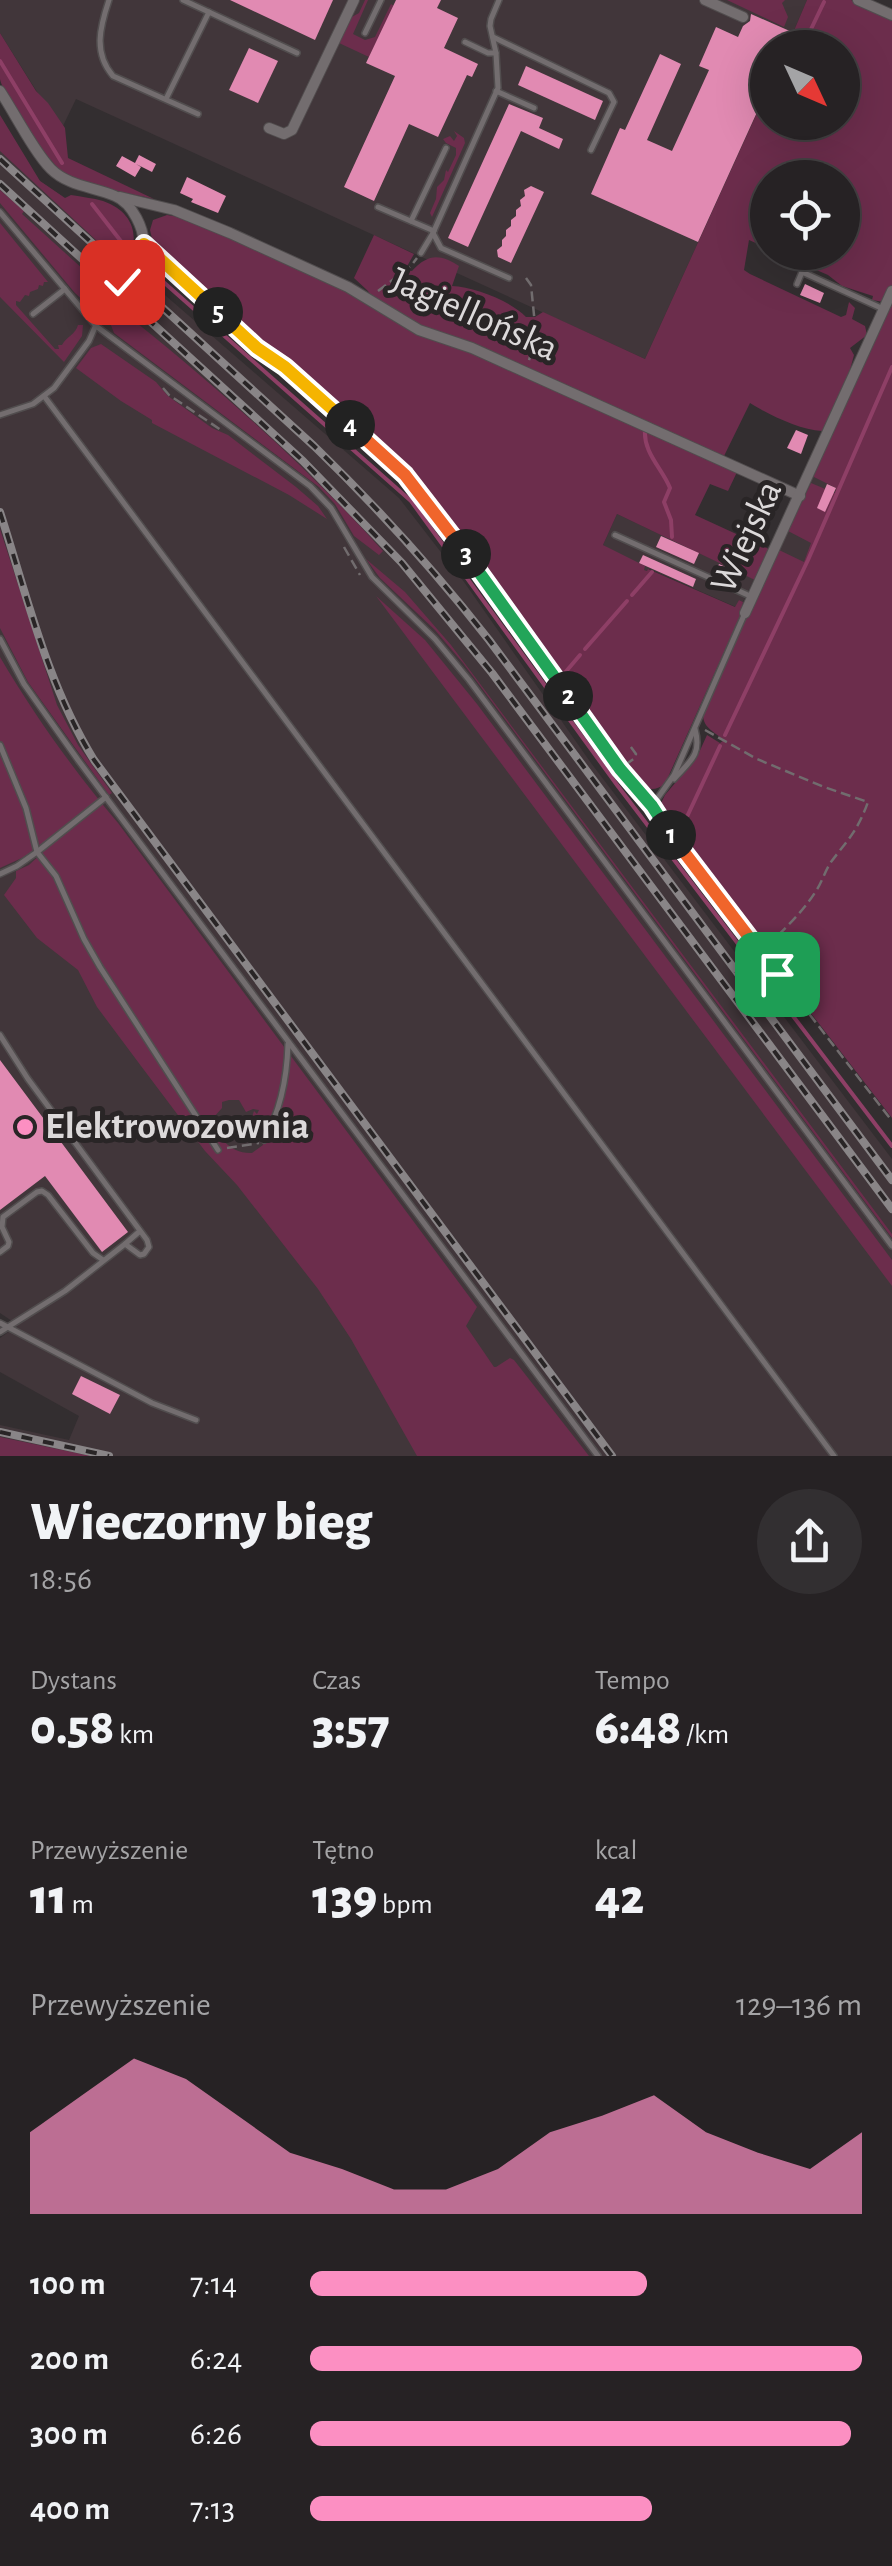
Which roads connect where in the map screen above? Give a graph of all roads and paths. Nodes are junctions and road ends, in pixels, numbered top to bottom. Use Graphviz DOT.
graph roads {
  1 [pos="109,0"];
  2 [pos="183,0"];
  3 [pos="354,0"];
  4 [pos="381,0"];
  5 [pos="499,0"];
  6 [pos="705,0"];
  7 [pos="858,0"];
  8 [pos="209,12"];
  9 [pos="892,15"];
  10 [pos="743,17"];
  11 [pos="365,34"];
  12 [pos="493,37"];
  13 [pos="465,42"];
  14 [pos="298,53"];
  15 [pos="496,53"];
  16 [pos="0,91"];
  17 [pos="496,91"];
  18 [pos="166,99"];
  19 [pos="534,108"];
  20 [pos="198,114"];
  21 [pos="269,128"];
  22 [pos="446,148"];
  23 [pos="591,150"];
  24 [pos="120,198"];
  25 [pos="378,207"];
  26 [pos="0,212"];
  27 [pos="411,221"];
  28 [pos="433,232"];
  29 [pos="144,244"];
  30 [pos="421,252"];
  31 [pos="133,269"];
  32 [pos="509,278"];
  33 [pos="526,278"];
  34 [pos="797,284"];
  35 [pos="64,289"];
  36 [pos="892,291"];
  37 [pos="367,299"];
  38 [pos="884,309"];
  39 [pos="32,314"];
  40 [pos="96,326"];
  41 [pos="525,372"];
  42 [pos="158,381"];
  43 [pos="44,396"];
  44 [pos="0,415"];
  45 [pos="229,434"];
  46 [pos="800,496"];
  47 [pos="615,535"];
  48 [pos="340,540"];
  49 [pos="362,577"];
  50 [pos="753,597"];
  51 [pos="745,613"];
  52 [pos="0,639"];
  53 [pos="695,725"];
  54 [pos="628,743"];
  55 [pos="0,745"];
  56 [pos="680,768"];
  57 [pos="620,769"];
  58 [pos="638,789"];
  59 [pos="662,791"];
  60 [pos="106,797"];
  61 [pos="652,806"];
  62 [pos="37,852"];
  63 [pos="0,874"];
  64 [pos="762,950"];
  65 [pos="0,1036"];
  66 [pos="288,1041"];
  67 [pos="892,1121"];
  68 [pos="264,1140"];
  69 [pos="218,1150"];
  70 [pos="140,1231"];
  71 [pos="125,1244"];
  72 [pos="892,1246"];
  73 [pos="0,1252"];
  74 [pos="104,1260"];
  75 [pos="2,1327"];
  76 [pos="196,1420"];
  77 [pos="598,1456"];
  78 [pos="834,1456"];
  1 -- 18 [label="lane"];
  2 -- 8 [label="lane"];
  3 -- 21 [label="street"];
  4 -- 11 [label="lane"];
  5 -- 12 [label="lane"];
  6 -- 10 [label="street"];
  7 -- 9 [label="street"];
  8 -- 14 [label="lane"];
  8 -- 18 [label="lane"];
  12 -- 15 [label="lane"];
  12 -- 23 [label="lane"];
  13 -- 15 [label="lane"];
  15 -- 17 [label="lane"];
  16 -- 24 [label="street, Jagiellońska"];
  17 -- 19 [label="lane"];
  17 -- 28 [label="lane"];
  18 -- 20 [label="lane"];
  22 -- 27 [label="lane"];
  24 -- 29 [label="street"];
  24 -- 37 [label="street, Jagiellońska"];
  25 -- 27 [label="lane"];
  26 -- 35 [label="lane"];
  27 -- 28 [label="lane"];
  28 -- 30 [label="lane"];
  28 -- 32 [label="lane"];
  29 -- 31 [label="street"];
  29 -- 57 [label="lane"];
  30 -- 37 [label="path"];
  31 -- 40 [label="lane"];
  33 -- 41 [label="path"];
  34 -- 38 [label="lane"];
  35 -- 39 [label="lane"];
  35 -- 40 [label="lane"];
  36 -- 38 [label="street, Wiejska"];
  37 -- 41 [label="street, Jagiellońska"];
  38 -- 46 [label="street, Wiejska"];
  40 -- 43 [label="lane"];
  40 -- 72 [label="lane"];
  41 -- 46 [label="street, Jagiellońska"];
  42 -- 45 [label="path"];
  43 -- 44 [label="lane"];
  43 -- 78 [label="lane"];
  46 -- 50 [label="street, Wiejska"];
  47 -- 50 [label="lane"];
  48 -- 49 [label="path"];
  50 -- 51 [label="street, Wiejska"];
  51 -- 53 [label="lane, Wiejska"];
  52 -- 60 [label="lane"];
  53 -- 56 [label="lane, Wiejska"];
  53 -- 56 [label="lane"];
  53 -- 64 [label="path"];
  54 -- 57 [label="path"];
  55 -- 62 [label="lane"];
  56 -- 59 [label="lane, Wiejska"];
  57 -- 58 [label="lane"];
  58 -- 59 [label="lane"];
  58 -- 61 [label="lane"];
  59 -- 61 [label="lane, Wiejska"];
  60 -- 62 [label="lane"];
  60 -- 66 [label="lane"];
  61 -- 64 [label="path"];
  62 -- 63 [label="lane"];
  62 -- 69 [label="lane"];
  64 -- 67 [label="path"];
  65 -- 70 [label="lane"];
  66 -- 68 [label="lane"];
  66 -- 77 [label="lane"];
  68 -- 69 [label="path"];
  70 -- 71 [label="lane"];
  70 -- 71 [label="lane"];
  71 -- 74 [label="lane"];
  73 -- 74 [label="lane"];
  74 -- 75 [label="lane"];
  75 -- 76 [label="lane"];
}
